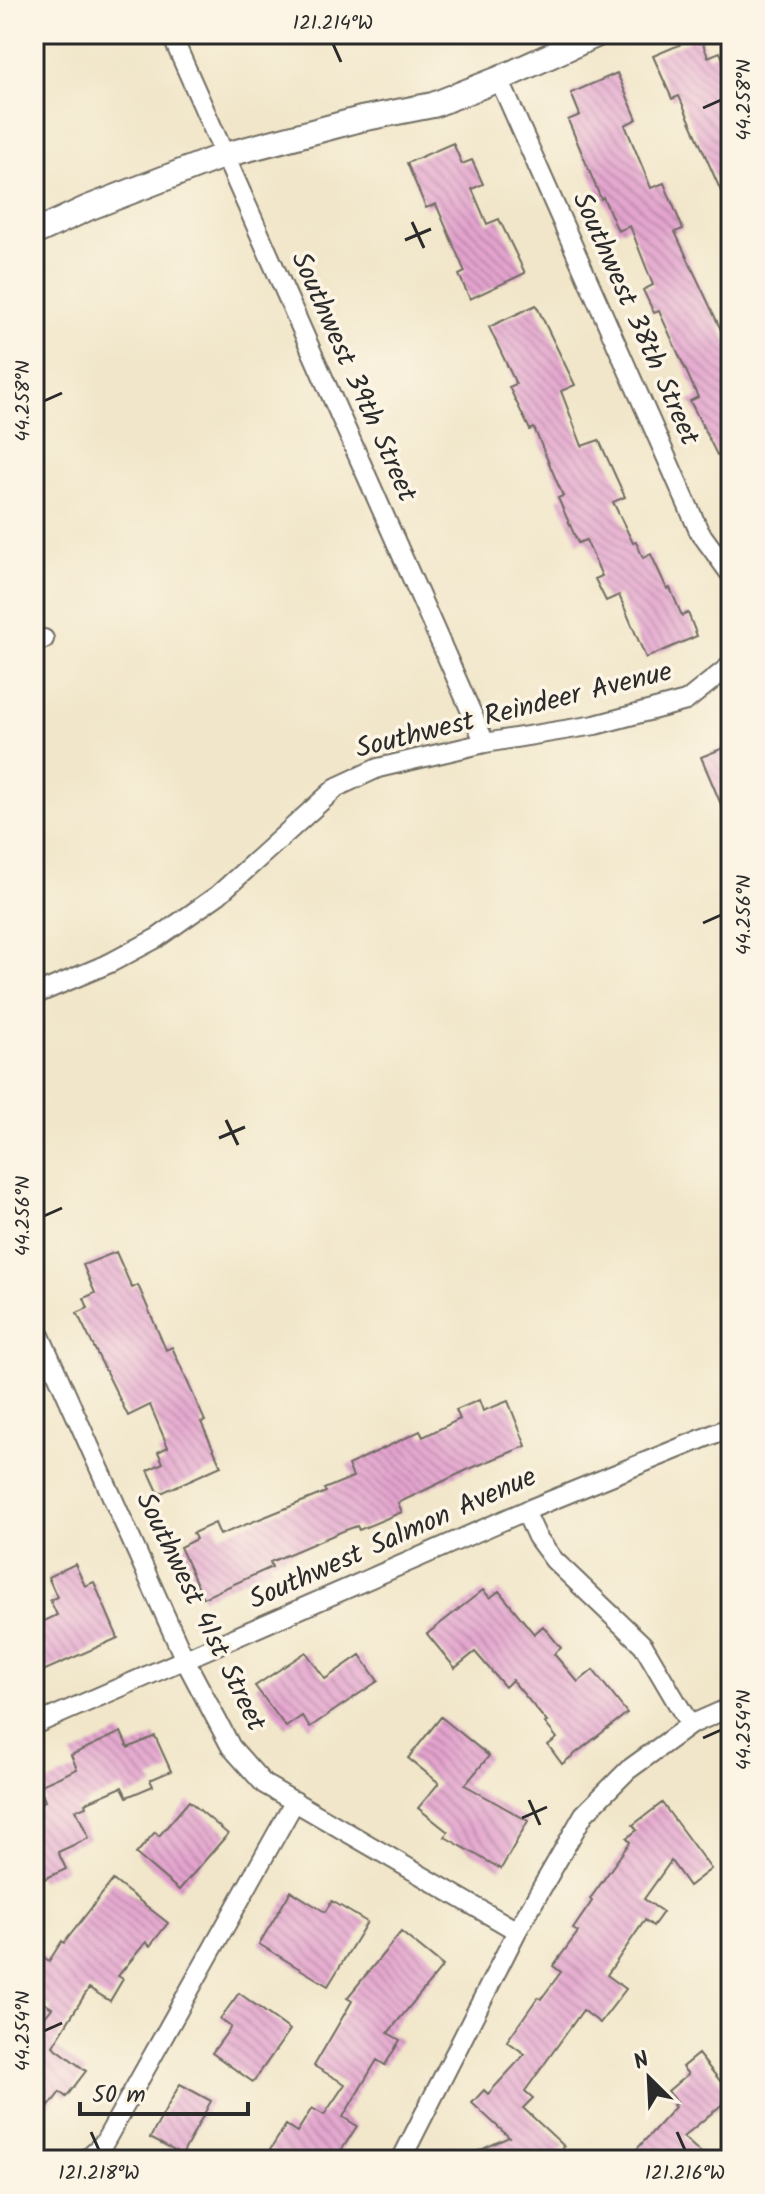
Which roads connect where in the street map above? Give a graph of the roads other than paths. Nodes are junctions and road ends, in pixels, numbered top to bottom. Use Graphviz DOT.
graph roads {
  1 [pos="171,34"];
  2 [pos="598,34"];
  3 [pos="499,79"];
  4 [pos="225,155"];
  5 [pos="34,233"];
  6 [pos="731,575"];
  7 [pos="731,665"];
  8 [pos="485,743"];
  9 [pos="34,995"];
  10 [pos="34,1322"];
  11 [pos="53,1363"];
  12 [pos="34,1371"];
  13 [pos="731,1427"];
  14 [pos="525,1511"];
  15 [pos="185,1660"];
  16 [pos="731,1707"];
  17 [pos="34,1725"];
  18 [pos="690,1725"];
  19 [pos="295,1801"];
  20 [pos="517,1931"];
  21 [pos="85,2160"];
  22 [pos="401,2160"];
  1 -- 4 [label="street, Southwest 39th Street"];
  2 -- 3 [label="street"];
  3 -- 4 [label="street"];
  3 -- 6 [label="street, Southwest 38th Street"];
  4 -- 5 [label="street"];
  4 -- 8 [label="street, Southwest 39th Street"];
  7 -- 8 [label="street, Southwest Reindeer Avenue"];
  8 -- 9 [label="street, Southwest Reindeer Avenue"];
  10 -- 11 [label="street, Southwest 41st Street"];
  11 -- 12 [label="street"];
  11 -- 15 [label="street, Southwest 41st Street"];
  13 -- 14 [label="street, Southwest Salmon Avenue"];
  14 -- 15 [label="street, Southwest Salmon Avenue"];
  14 -- 18 [label="street"];
  15 -- 17 [label="street, Southwest Salmon Avenue"];
  15 -- 19 [label="street, Southwest 41st Street"];
  16 -- 18 [label="street"];
  18 -- 20 [label="street"];
  19 -- 20 [label="street, Southwest 41st Street"];
  19 -- 21 [label="street"];
  20 -- 22 [label="street"];
}
